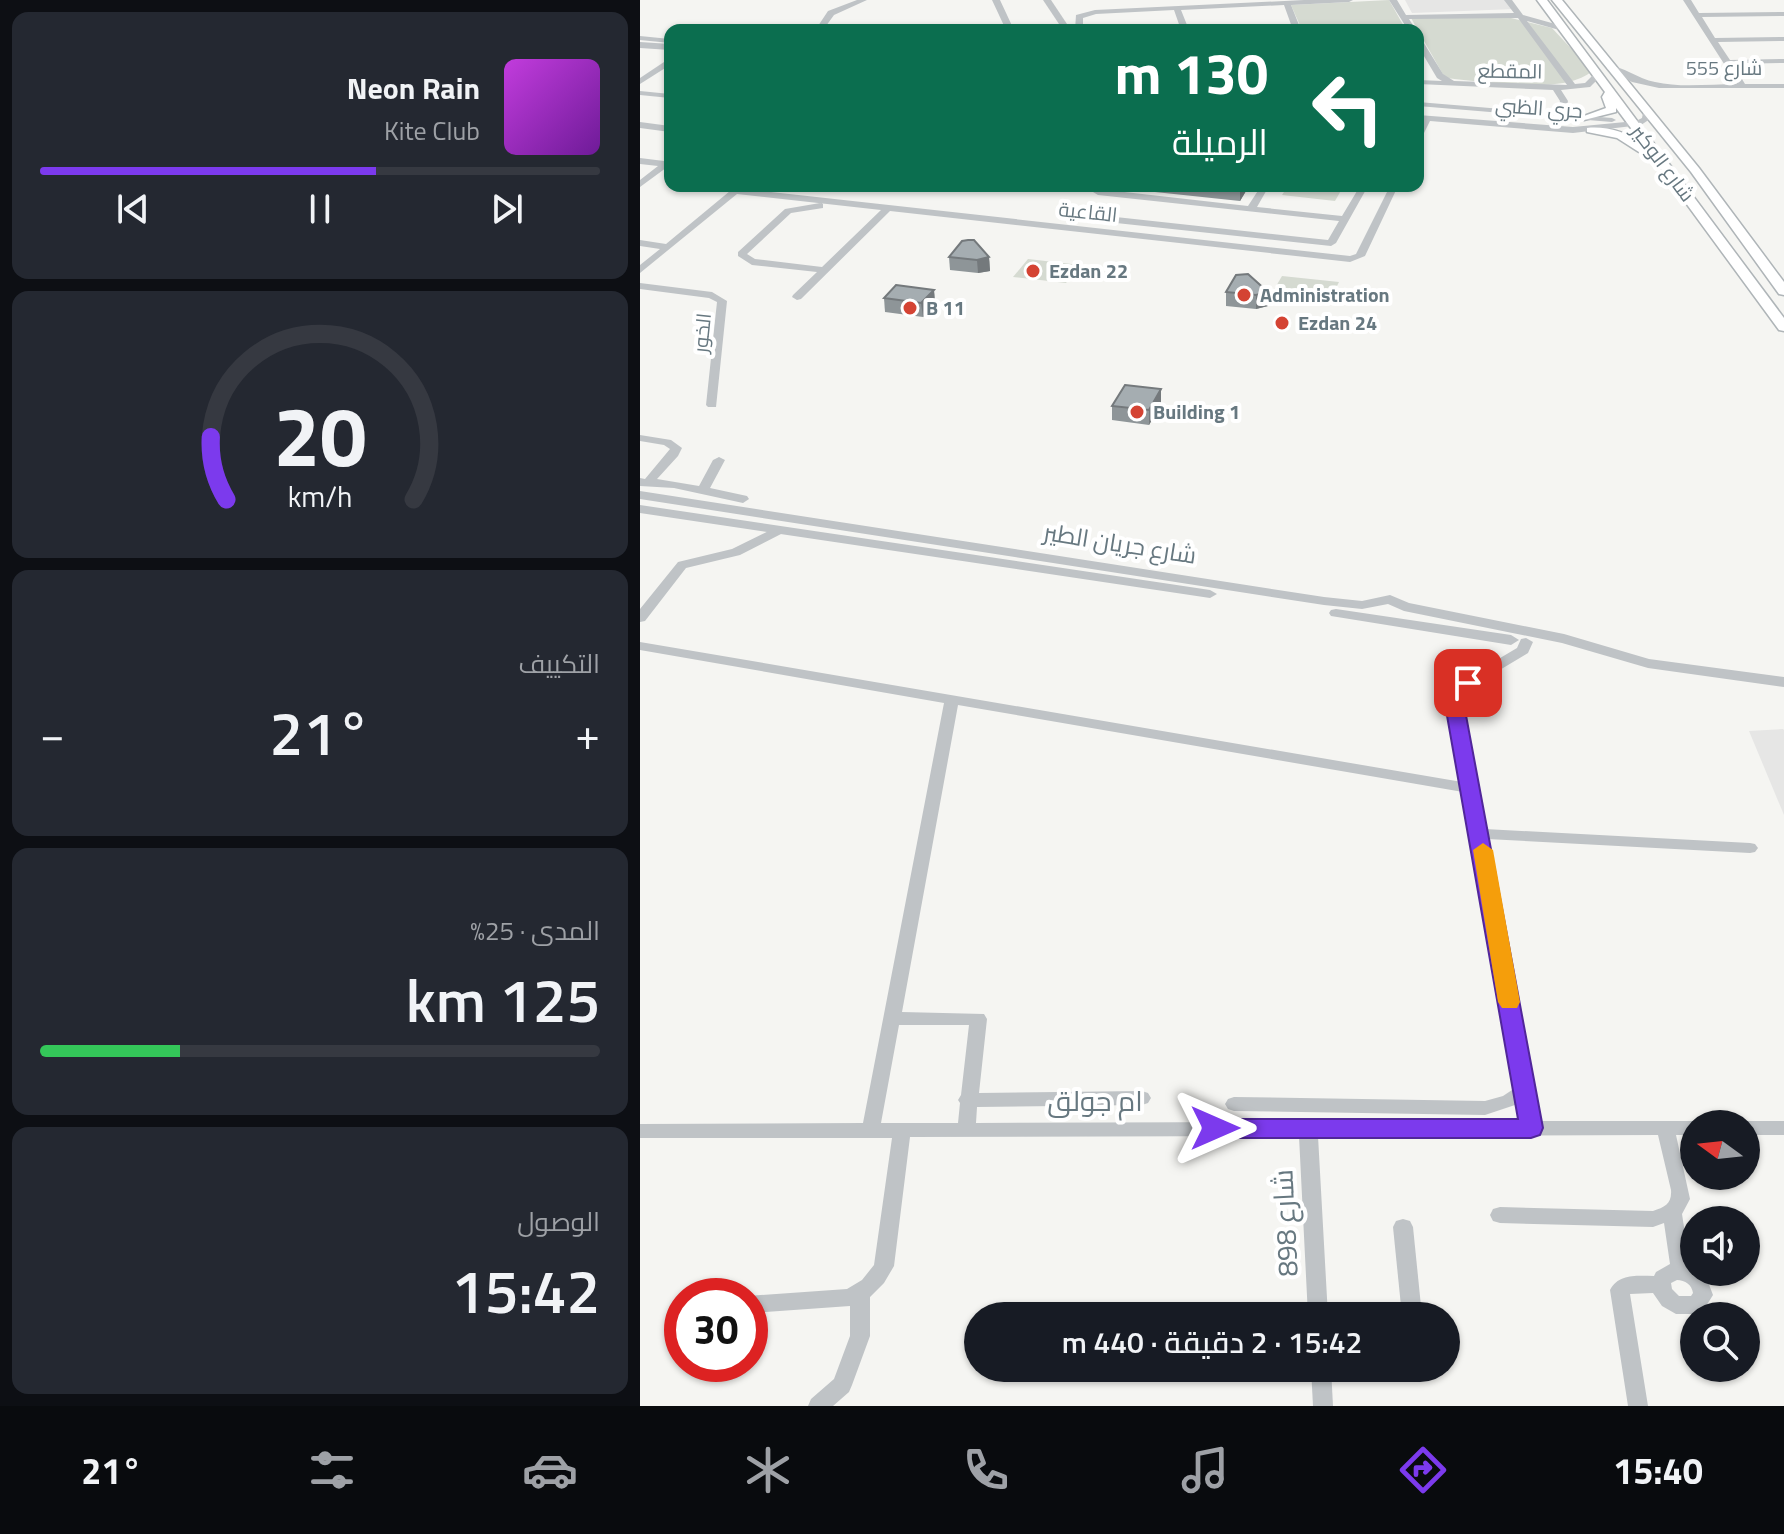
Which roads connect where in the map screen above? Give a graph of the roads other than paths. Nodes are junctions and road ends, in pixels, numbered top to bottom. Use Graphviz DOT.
graph roads {
  1 [pos="863,0"];
  2 [pos="996,0"];
  3 [pos="1047,0"];
  4 [pos="1349,0"];
  5 [pos="1393,0"];
  6 [pos="1508,0"];
  7 [pos="1542,0"];
  8 [pos="1557,0"];
  9 [pos="1687,0"];
  10 [pos="1287,3"];
  11 [pos="1177,8"];
  12 [pos="1784,14"];
  13 [pos="1520,15"];
  14 [pos="1698,15"];
  15 [pos="1404,17"];
  16 [pos="823,24"];
  17 [pos="1007,24"];
  18 [pos="1063,24"];
  19 [pos="1078,24"];
  20 [pos="1183,24"];
  21 [pos="1295,24"];
  22 [pos="1408,24"];
  23 [pos="1563,29"];
  24 [pos="1784,39"];
  25 [pos="1714,40"];
  26 [pos="640,43"];
  27 [pos="664,45"];
  28 [pos="1424,50"];
  29 [pos="1784,61"];
  30 [pos="1728,62"];
  31 [pos="664,66"];
  32 [pos="1610,67"];
  33 [pos="1597,76"];
  34 [pos="640,82"];
  35 [pos="1424,83"];
  36 [pos="1453,85"];
  37 [pos="1664,86"];
  38 [pos="1743,86"];
  39 [pos="1784,86"];
  40 [pos="1573,87"];
  41 [pos="1556,88"];
  42 [pos="640,93"];
  43 [pos="1610,93"];
  44 [pos="664,95"];
  45 [pos="1424,105"];
  46 [pos="1646,108"];
  47 [pos="1562,109"];
  48 [pos="1547,115"];
  49 [pos="1424,117"];
  50 [pos="1575,117"];
  51 [pos="1635,123"];
  52 [pos="1590,124"];
  53 [pos="640,125"];
  54 [pos="664,128"];
  55 [pos="640,161"];
  56 [pos="664,162"];
  57 [pos="1662,163"];
  58 [pos="664,165"];
  59 [pos="640,184"];
  60 [pos="733,192"];
  61 [pos="765,192"];
  62 [pos="1099,192"];
  63 [pos="1124,192"];
  64 [pos="1261,192"];
  65 [pos="1362,192"];
  66 [pos="1392,192"];
  67 [pos="929,200"];
  68 [pos="1251,209"];
  69 [pos="886,210"];
  70 [pos="918,212"];
  71 [pos="1079,216"];
  72 [pos="1346,219"];
  73 [pos="1070,228"];
  74 [pos="640,243"];
  75 [pos="1751,246"];
  76 [pos="668,247"];
  77 [pos="640,270"];
  78 [pos="825,270"];
  79 [pos="640,286"];
  80 [pos="1783,288"];
  81 [pos="797,297"];
  82 [pos="1784,327"];
  83 [pos="712,405"];
  84 [pos="640,438"];
  85 [pos="719,460"];
  86 [pos="643,487"];
  87 [pos="702,491"];
  88 [pos="743,499"];
  89 [pos="643,511"];
  90 [pos="779,530"];
  91 [pos="640,594"];
  92 [pos="657,596"];
  93 [pos="1377,602"];
  94 [pos="640,618"];
  95 [pos="1374,618"];
  96 [pos="1523,636"];
  97 [pos="640,646"];
  98 [pos="1784,682"];
  99 [pos="952,700"];
  100 [pos="1472,789"];
  101 [pos="1480,834"];
  102 [pos="1750,848"];
  103 [pos="891,1018"];
  104 [pos="1525,1090"];
  105 [pos="1142,1098"];
  106 [pos="967,1100"];
  107 [pos="1234,1104"];
  108 [pos="1308,1128"];
  109 [pos="1531,1128"];
  110 [pos="1665,1128"];
  111 [pos="1680,1128"];
  112 [pos="1760,1128"];
  113 [pos="1784,1128"];
  114 [pos="871,1129"];
  115 [pos="902,1129"];
  116 [pos="966,1129"];
  117 [pos="640,1131"];
  118 [pos="1672,1213"];
  119 [pos="1500,1215"];
  120 [pos="1403,1227"];
  121 [pos="1680,1265"];
  122 [pos="1680,1271"];
  123 [pos="1661,1285"];
  124 [pos="1701,1286"];
  125 [pos="860,1294"];
  126 [pos="1317,1302"];
  127 [pos="1411,1302"];
  128 [pos="768,1303"];
  129 [pos="1322,1382"];
  130 [pos="818,1406"];
  131 [pos="1323,1406"];
  132 [pos="1638,1406"];
  1 -- 16 [label="street"];
  2 -- 17 [label="street"];
  3 -- 18 [label="street"];
  4 -- 10 [label="street"];
  5 -- 15 [label="street"];
  6 -- 13 [label="street"];
  7 -- 23 [label="main road, شارع الوكير"];
  8 -- 32 [label="main road, شارع الوكير"];
  9 -- 14 [label="street"];
  10 -- 11 [label="street"];
  10 -- 21 [label="street"];
  11 -- 19 [label="street"];
  11 -- 20 [label="street"];
  12 -- 14 [label="street"];
  13 -- 15 [label="street"];
  13 -- 23 [label="street"];
  13 -- 40 [label="street"];
  14 -- 25 [label="street"];
  15 -- 22 [label="street"];
  23 -- 33 [label="main road, شارع الوكير"];
  24 -- 25 [label="street"];
  25 -- 30 [label="street"];
  26 -- 27 [label="street"];
  28 -- 36 [label="street"];
  29 -- 30 [label="street"];
  30 -- 38 [label="street"];
  31 -- 34 [label="street"];
  32 -- 37 [label="street, شارع 555"];
  32 -- 46 [label="main road, شارع الوكير"];
  33 -- 40 [label="street, المقطع"];
  33 -- 43 [label="main road, شارع الوكير"];
  35 -- 36 [label="street, المقطع"];
  36 -- 41 [label="street, المقطع"];
  37 -- 38 [label="street, شارع 555"];
  37 -- 46 [label="street, شارع 555"];
  38 -- 39 [label="street, شارع 555"];
  40 -- 41 [label="street, المقطع"];
  41 -- 47 [label="street"];
  42 -- 44 [label="street"];
  43 -- 51 [label="main road, شارع الوكير"];
  43 -- 52 [label="main road"];
  45 -- 48 [label="street, جري الظبي"];
  46 -- 51 [label="street"];
  46 -- 75 [label="main road, شارع الوكير"];
  47 -- 48 [label="street"];
  47 -- 50 [label="street"];
  48 -- 50 [label="street, جري الظبي"];
  49 -- 52 [label="street, جري الظبي"];
  50 -- 52 [label="street, جري الظبي"];
  51 -- 52 [label="street, جري الظبي"];
  51 -- 57 [label="main road, شارع الوكير"];
  51 -- 75 [label="main road"];
  52 -- 57 [label="main road"];
  53 -- 54 [label="street"];
  55 -- 56 [label="street"];
  57 -- 82 [label="main road, شارع الوكير"];
  58 -- 59 [label="street"];
  60 -- 76 [label="street"];
  61 -- 69 [label="street, القاعية"];
  62 -- 71 [label="street"];
  63 -- 68 [label="street"];
  64 -- 68 [label="street"];
  65 -- 72 [label="street"];
  66 -- 73 [label="street, القاعية"];
  67 -- 70 [label="street"];
  68 -- 72 [label="street"];
  69 -- 70 [label="street, القاعية"];
  69 -- 78 [label="street"];
  69 -- 78 [label="street"];
  70 -- 73 [label="street, القاعية"];
  71 -- 72 [label="street"];
  71 -- 73 [label="street"];
  74 -- 76 [label="street"];
  75 -- 80 [label="main road, شارع الوكير"];
  76 -- 77 [label="street"];
  78 -- 81 [label="street"];
  79 -- 83 [label="street, الخور"];
  84 -- 86 [label="street"];
  85 -- 87 [label="street"];
  86 -- 87 [label="street"];
  86 -- 93 [label="street, شارع جريان الطير"];
  87 -- 88 [label="street"];
  89 -- 90 [label="street, شارع جريان الطير"];
  90 -- 92 [label="street"];
  90 -- 95 [label="street, شارع جريان الطير"];
  91 -- 92 [label="street"];
  92 -- 94 [label="street"];
  93 -- 95 [label="street"];
  93 -- 96 [label="street, شارع جريان الطير"];
  95 -- 96 [label="street, شارع جريان الطير"];
  96 -- 98 [label="street, شارع جريان الطير"];
  96 -- 100 [label="street"];
  97 -- 99 [label="street"];
  99 -- 100 [label="street"];
  99 -- 103 [label="street"];
  100 -- 101 [label="street"];
  101 -- 102 [label="street"];
  101 -- 104 [label="street"];
  103 -- 106 [label="street"];
  103 -- 114 [label="street"];
  104 -- 107 [label="street"];
  104 -- 109 [label="street"];
  105 -- 106 [label="street"];
  106 -- 116 [label="street"];
  108 -- 109 [label="street, ام جولق"];
  108 -- 116 [label="street, ام جولق"];
  108 -- 126 [label="street, شارع 898"];
  109 -- 110 [label="street, ام جولق"];
  110 -- 111 [label="street, ام جولق"];
  110 -- 118 [label="street"];
  112 -- 113 [label="street"];
  114 -- 115 [label="street, ام جولق"];
  114 -- 117 [label="street, ام جولق"];
  115 -- 116 [label="street, ام جولق"];
  115 -- 125 [label="street"];
  118 -- 119 [label="street"];
  118 -- 121 [label="street"];
  120 -- 127 [label="street"];
  122 -- 123 [label="street"];
  123 -- 124 [label="street"];
  123 -- 132 [label="street"];
  125 -- 128 [label="street"];
  125 -- 130 [label="street"];
  129 -- 131 [label="street"];
}
